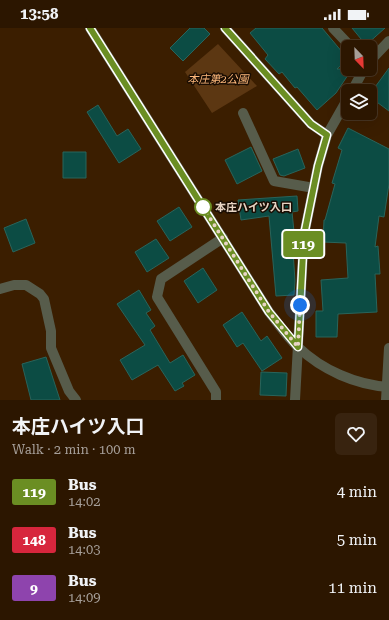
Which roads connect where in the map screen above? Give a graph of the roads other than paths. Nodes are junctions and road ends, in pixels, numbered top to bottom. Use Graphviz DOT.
graph roads {
  1 [pos="90,28"];
  2 [pos="225,28"];
  3 [pos="333,28"];
  4 [pos="344,40"];
  5 [pos="389,41"];
  6 [pos="377,54"];
  7 [pos="341,110"];
  8 [pos="243,113"];
  9 [pos="327,135"];
  10 [pos="314,188"];
  11 [pos="223,238"];
  12 [pos="0,289"];
  13 [pos="298,347"];
  14 [pos="389,348"];
  15 [pos="388,387"];
  16 [pos="76,400"];
  17 [pos="216,400"];
  18 [pos="295,400"];
  19 [pos="386,400"];
  1 -- 11 [label="street"];
  2 -- 9 [label="street"];
  3 -- 4 [label="street"];
  5 -- 6 [label="street"];
  7 -- 9 [label="street"];
  8 -- 10 [label="street"];
  9 -- 10 [label="street"];
  10 -- 13 [label="street"];
  11 -- 13 [label="street"];
  11 -- 17 [label="street"];
  12 -- 16 [label="street"];
  13 -- 15 [label="street"];
  13 -- 18 [label="street"];
  14 -- 15 [label="street"];
  15 -- 19 [label="street"];
}
